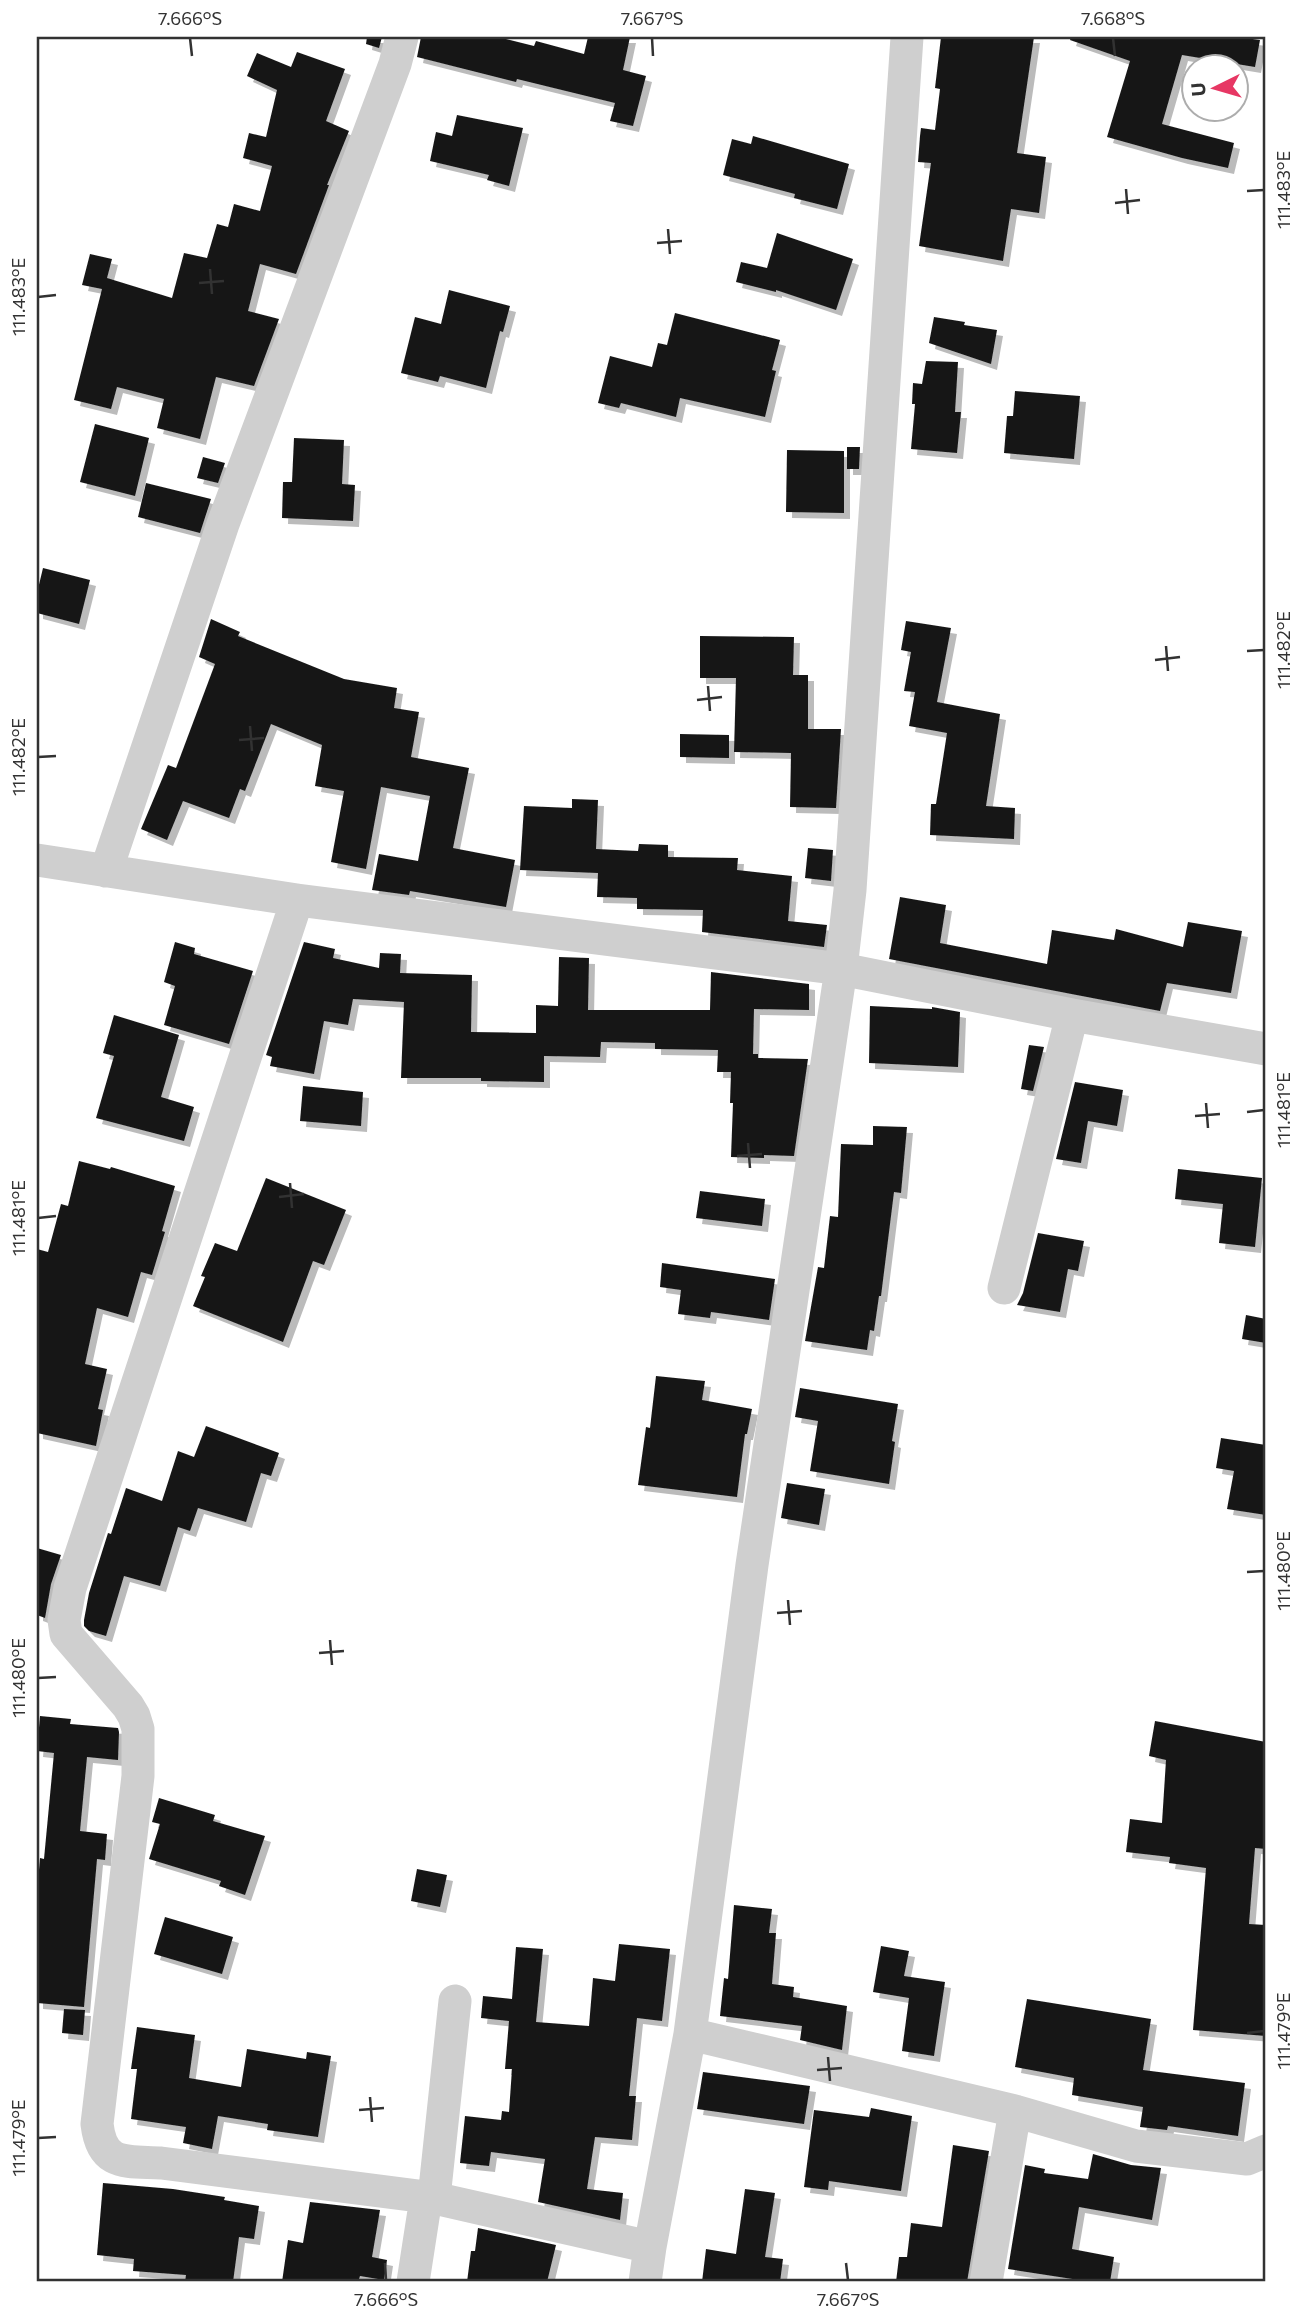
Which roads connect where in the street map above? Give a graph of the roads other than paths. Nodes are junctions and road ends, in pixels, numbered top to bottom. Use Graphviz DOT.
graph roads {
  1 [pos="402,37"];
  2 [pos="907,37"];
  3 [pos="37,860"];
  4 [pos="106,871"];
  5 [pos="297,900"];
  6 [pos="841,969"];
  7 [pos="1072,1015"];
  8 [pos="1266,1049"];
  9 [pos="1004,1288"];
  10 [pos="455,2001"];
  11 [pos="690,2034"];
  12 [pos="1015,2112"];
  13 [pos="1266,2151"];
  14 [pos="430,2198"];
  15 [pos="650,2247"];
  16 [pos="413,2282"];
  17 [pos="645,2282"];
  18 [pos="986,2282"];
  1 -- 4 [label="street"];
  2 -- 6 [label="street"];
  3 -- 4 [label="street"];
  4 -- 5 [label="street"];
  5 -- 6 [label="street"];
  5 -- 14 [label="street"];
  6 -- 7 [label="street"];
  6 -- 11 [label="street"];
  7 -- 8 [label="street"];
  7 -- 9 [label="street"];
  10 -- 14 [label="street"];
  11 -- 12 [label="street"];
  11 -- 15 [label="street"];
  12 -- 13 [label="street"];
  12 -- 18 [label="street"];
  14 -- 15 [label="street"];
  14 -- 16 [label="street"];
  15 -- 17 [label="street"];
}
